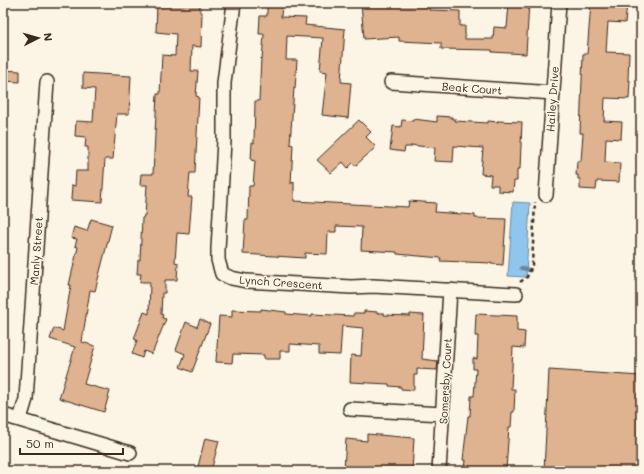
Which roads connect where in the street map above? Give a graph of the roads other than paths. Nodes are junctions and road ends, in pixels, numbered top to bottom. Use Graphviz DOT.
graph roads {
  1 [pos="234,3"];
  2 [pos="559,3"];
  3 [pos="47,82"];
  4 [pos="391,82"];
  5 [pos="553,93"];
  6 [pos="546,195"];
  7 [pos="517,289"];
  8 [pos="450,290"];
  9 [pos="350,409"];
  10 [pos="443,414"];
  11 [pos="3,415"];
  12 [pos="20,420"];
  13 [pos="130,453"];
  14 [pos="439,471"];
  1 -- 8 [label="street, Lynch Crescent"];
  2 -- 5 [label="street, Hailey Drive"];
  3 -- 12 [label="street, Manly Street"];
  4 -- 5 [label="street, Beak Court"];
  5 -- 6 [label="street, Hailey Drive"];
  7 -- 8 [label="street, Lynch Crescent"];
  8 -- 10 [label="street, Somersby Court"];
  9 -- 10 [label="street"];
  10 -- 14 [label="street, Somersby Court"];
  11 -- 12 [label="street"];
  12 -- 13 [label="street"];
}
